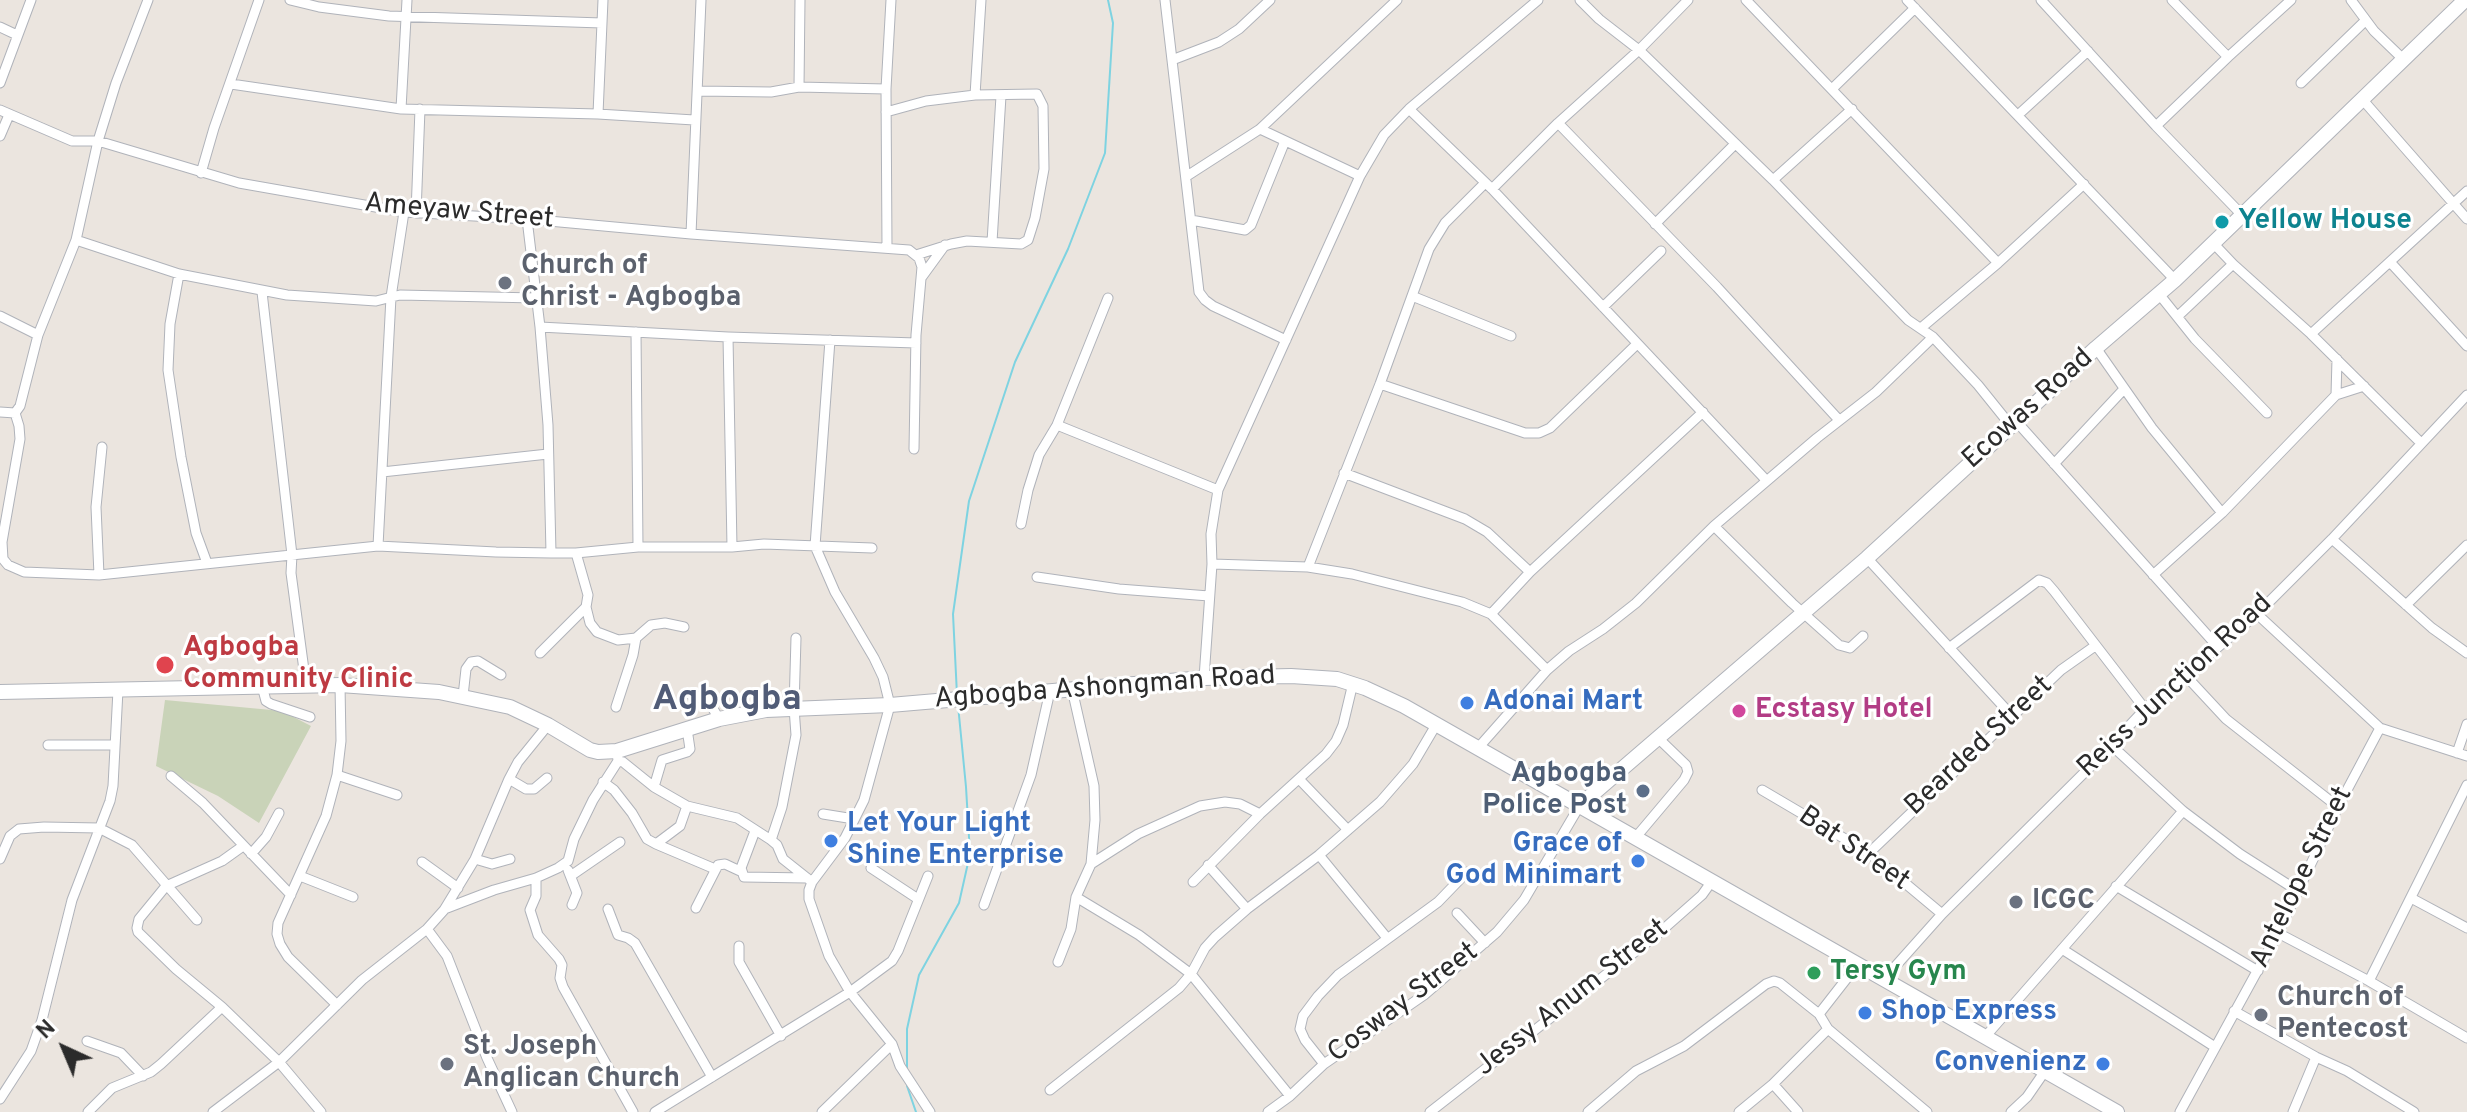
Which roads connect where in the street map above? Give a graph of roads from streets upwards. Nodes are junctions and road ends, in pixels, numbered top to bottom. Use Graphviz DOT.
graph roads {
  1 [pos="31,0"];
  2 [pos="148,0"];
  3 [pos="259,0"];
  4 [pos="290,0"];
  5 [pos="407,0"];
  6 [pos="603,0"];
  7 [pos="701,0"];
  8 [pos="800,0"];
  9 [pos="891,0"];
  10 [pos="981,0"];
  11 [pos="1165,0"];
  12 [pos="1270,0"];
  13 [pos="1397,0"];
  14 [pos="1538,0"];
  15 [pos="1580,0"];
  16 [pos="1688,0"];
  17 [pos="1746,0"];
  18 [pos="1907,0"];
  19 [pos="2041,0"];
  20 [pos="2172,0"];
  21 [pos="2291,0"];
  22 [pos="2351,0"];
  23 [pos="2465,0"];
  24 [pos="1915,8"];
  25 [pos="406,17"];
  26 [pos="2365,21"];
  27 [pos="602,23"];
  28 [pos="0,27"];
  29 [pos="17,35"];
  30 [pos="1639,50"];
  31 [pos="2088,51"];
  32 [pos="2228,57"];
  33 [pos="2403,59"];
  34 [pos="1172,60"];
  35 [pos="0,83"];
  36 [pos="2301,83"];
  37 [pos="231,84"];
  38 [pos="799,87"];
  39 [pos="1833,88"];
  40 [pos="886,89"];
  41 [pos="699,91"];
  42 [pos="975,95"];
  43 [pos="1001,96"];
  44 [pos="2362,99"];
  45 [pos="401,109"];
  46 [pos="420,109"];
  47 [pos="1409,109"];
  48 [pos="1852,109"];
  49 [pos="886,112"];
  50 [pos="5,113"];
  51 [pos="598,114"];
  52 [pos="2018,115"];
  53 [pos="694,120"];
  54 [pos="1558,123"];
  55 [pos="2156,126"];
  56 [pos="1260,129"];
  57 [pos="0,136"];
  58 [pos="98,141"];
  59 [pos="1285,141"];
  60 [pos="1735,144"];
  61 [pos="201,173"];
  62 [pos="1187,176"];
  63 [pos="1360,176"];
  64 [pos="1773,180"];
  65 [pos="2084,184"];
  66 [pos="1488,186"];
  67 [pos="2467,191"];
  68 [pos="2452,204"];
  69 [pos="404,212"];
  70 [pos="416,213"];
  71 [pos="2243,216"];
  72 [pos="527,219"];
  73 [pos="2467,219"];
  74 [pos="1191,220"];
  75 [pos="1655,224"];
  76 [pos="691,234"];
  77 [pos="76,240"];
  78 [pos="992,242"];
  79 [pos="2214,244"];
  80 [pos="945,245"];
  81 [pos="887,247"];
  82 [pos="1661,251"];
  83 [pos="916,255"];
  84 [pos="1998,263"];
  85 [pos="2391,263"];
  86 [pos="2233,264"];
  87 [pos="922,273"];
  88 [pos="179,274"];
  89 [pos="2175,280"];
  90 [pos="262,292"];
  91 [pos="2159,294"];
  92 [pos="1412,296"];
  93 [pos="391,297"];
  94 [pos="535,298"];
  95 [pos="1108,298"];
  96 [pos="1603,307"];
  97 [pos="0,316"];
  98 [pos="2178,316"];
  99 [pos="540,327"];
  100 [pos="1921,328"];
  101 [pos="636,332"];
  102 [pos="2311,334"];
  103 [pos="38,335"];
  104 [pos="1511,336"];
  105 [pos="728,337"];
  106 [pos="1933,337"];
  107 [pos="830,340"];
  108 [pos="1286,340"];
  109 [pos="916,343"];
  110 [pos="1637,344"];
  111 [pos="2467,346"];
  112 [pos="2096,348"];
  113 [pos="2337,359"];
  114 [pos="1380,384"];
  115 [pos="2364,386"];
  116 [pos="2124,389"];
  117 [pos="2336,395"];
  118 [pos="2467,395"];
  119 [pos="0,412"];
  120 [pos="1703,412"];
  121 [pos="15,413"];
  122 [pos="2267,413"];
  123 [pos="1839,420"];
  124 [pos="2013,424"];
  125 [pos="1057,425"];
  126 [pos="2421,443"];
  127 [pos="102,447"];
  128 [pos="914,449"];
  129 [pos="548,454"];
  130 [pos="2054,464"];
  131 [pos="382,472"];
  132 [pos="1344,473"];
  133 [pos="1766,480"];
  134 [pos="1218,490"];
  135 [pos="2222,513"];
  136 [pos="1021,524"];
  137 [pos="1714,526"];
  138 [pos="2332,539"];
  139 [pos="2467,545"];
  140 [pos="378,546"];
  141 [pos="815,546"];
  142 [pos="638,547"];
  143 [pos="732,547"];
  144 [pos="872,548"];
  145 [pos="551,553"];
  146 [pos="576,553"];
  147 [pos="292,555"];
  148 [pos="1867,558"];
  149 [pos="207,563"];
  150 [pos="1212,564"];
  151 [pos="1308,567"];
  152 [pos="1530,572"];
  153 [pos="99,575"];
  154 [pos="2153,575"];
  155 [pos="1037,577"];
  156 [pos="1209,596"];
  157 [pos="2406,605"];
  158 [pos="586,607"];
  159 [pos="1803,613"];
  160 [pos="1491,614"];
  161 [pos="2257,614"];
  162 [pos="684,627"];
  163 [pos="1863,636"];
  164 [pos="636,638"];
  165 [pos="796,638"];
  166 [pos="2095,646"];
  167 [pos="2218,647"];
  168 [pos="1949,648"];
  169 [pos="540,653"];
  170 [pos="2467,653"];
  171 [pos="1547,670"];
  172 [pos="501,675"];
  173 [pos="2186,676"];
  174 [pos="1204,678"];
  175 [pos="1353,683"];
  176 [pos="306,685"];
  177 [pos="340,685"];
  178 [pos="262,686"];
  179 [pos="1072,689"];
  180 [pos="118,690"];
  181 [pos="1050,691"];
  182 [pos="0,692"];
  183 [pos="686,693"];
  184 [pos="463,696"];
  185 [pos="890,705"];
  186 [pos="616,707"];
  187 [pos="794,708"];
  188 [pos="2145,709"];
  189 [pos="310,717"];
  190 [pos="2013,717"];
  191 [pos="719,719"];
  192 [pos="2467,724"];
  193 [pos="548,725"];
  194 [pos="1436,725"];
  195 [pos="2380,728"];
  196 [pos="687,729"];
  197 [pos="1658,738"];
  198 [pos="2110,744"];
  199 [pos="48,745"];
  200 [pos="115,745"];
  201 [pos="1478,748"];
  202 [pos="2462,755"];
  203 [pos="618,756"];
  204 [pos="337,775"];
  205 [pos="171,776"];
  206 [pos="547,778"];
  207 [pos="509,779"];
  208 [pos="1299,779"];
  209 [pos="603,782"];
  210 [pos="2467,785"];
  211 [pos="654,787"];
  212 [pos="1762,790"];
  213 [pos="397,795"];
  214 [pos="1580,805"];
  215 [pos="687,806"];
  216 [pos="2338,807"];
  217 [pos="2183,811"];
  218 [pos="279,813"];
  219 [pos="823,814"];
  220 [pos="1260,814"];
  221 [pos="854,819"];
  222 [pos="99,828"];
  223 [pos="1348,830"];
  224 [pos="755,831"];
  225 [pos="1636,837"];
  226 [pos="771,840"];
  227 [pos="620,842"];
  228 [pos="656,844"];
  229 [pos="247,850"];
  230 [pos="1869,853"];
  231 [pos="1319,855"];
  232 [pos="0,859"];
  233 [pos="475,859"];
  234 [pos="510,859"];
  235 [pos="422,862"];
  236 [pos="564,864"];
  237 [pos="1091,864"];
  238 [pos="1208,865"];
  239 [pos="871,868"];
  240 [pos="715,869"];
  241 [pos="740,871"];
  242 [pos="1467,872"];
  243 [pos="572,875"];
  244 [pos="300,876"];
  245 [pos="928,876"];
  246 [pos="536,878"];
  247 [pos="809,880"];
  248 [pos="1712,881"];
  249 [pos="1193,882"];
  250 [pos="166,886"];
  251 [pos="2116,886"];
  252 [pos="458,888"];
  253 [pos="2298,891"];
  254 [pos="291,895"];
  255 [pos="353,897"];
  256 [pos="1076,897"];
  257 [pos="2411,898"];
  258 [pos="918,899"];
  259 [pos="572,905"];
  260 [pos="984,905"];
  261 [pos="696,908"];
  262 [pos="608,909"];
  263 [pos="1247,909"];
  264 [pos="444,910"];
  265 [pos="1457,913"];
  266 [pos="1942,914"];
  267 [pos="197,920"];
  268 [pos="2467,928"];
  269 [pos="427,929"];
  270 [pos="2278,933"];
  271 [pos="1387,938"];
  272 [pos="1485,943"];
  273 [pos="739,946"];
  274 [pos="2062,949"];
  275 [pos="1058,962"];
  276 [pos="1858,964"];
  277 [pos="2258,971"];
  278 [pos="1191,974"];
  279 [pos="1884,979"];
  280 [pos="2369,981"];
  281 [pos="850,992"];
  282 [pos="337,1005"];
  283 [pos="222,1007"];
  284 [pos="2234,1011"];
  285 [pos="1819,1014"];
  286 [pos="1828,1029"];
  287 [pos="781,1036"];
  288 [pos="1985,1037"];
  289 [pos="2467,1038"];
  290 [pos="87,1041"];
  291 [pos="892,1044"];
  292 [pos="2215,1047"];
  293 [pos="2316,1057"];
  294 [pos="279,1062"];
  295 [pos="1324,1064"];
  296 [pos="2045,1071"];
  297 [pos="143,1076"];
  298 [pos="712,1077"];
  299 [pos="1773,1084"];
  300 [pos="1050,1090"];
  301 [pos="1290,1096"];
  302 [pos="1,1097"];
  303 [pos="229,1108"];
  304 [pos="658,1111"];
  305 [pos="927,1111"];
  306 [pos="1432,1111"];
  307 [pos="88,1112"];
  308 [pos="213,1112"];
  309 [pos="321,1112"];
  310 [pos="512,1112"];
  311 [pos="633,1112"];
  312 [pos="822,1112"];
  313 [pos="1268,1112"];
  314 [pos="1588,1112"];
  315 [pos="1739,1112"];
  316 [pos="1798,1112"];
  317 [pos="1927,1112"];
  318 [pos="2011,1112"];
  319 [pos="2117,1112"];
  320 [pos="2180,1112"];
  321 [pos="2293,1112"];
  322 [pos="2414,1112"];
  1 -- 29 [label="street"];
  2 -- 58 [label="street"];
  3 -- 37 [label="street"];
  4 -- 25 [label="street"];
  5 -- 25 [label="street"];
  6 -- 27 [label="street"];
  7 -- 41 [label="street"];
  8 -- 38 [label="street"];
  9 -- 40 [label="street"];
  10 -- 42 [label="street"];
  11 -- 34 [label="street"];
  12 -- 34 [label="street"];
  13 -- 56 [label="street"];
  14 -- 47 [label="street"];
  15 -- 30 [label="street"];
  16 -- 30 [label="street"];
  17 -- 39 [label="street"];
  18 -- 24 [label="street"];
  19 -- 31 [label="street"];
  20 -- 32 [label="street"];
  21 -- 32 [label="street"];
  22 -- 26 [label="street"];
  23 -- 33 [label="street, Ecowas Road"];
  24 -- 39 [label="street"];
  24 -- 52 [label="street"];
  25 -- 27 [label="street"];
  25 -- 45 [label="street"];
  26 -- 33 [label="street"];
  26 -- 36 [label="street"];
  27 -- 51 [label="street"];
  28 -- 29 [label="street"];
  29 -- 35 [label="street"];
  30 -- 54 [label="street"];
  30 -- 60 [label="street"];
  31 -- 52 [label="street"];
  31 -- 55 [label="street"];
  32 -- 55 [label="street"];
  33 -- 44 [label="street, Ecowas Road"];
  34 -- 62 [label="street"];
  37 -- 45 [label="street"];
  37 -- 61 [label="street"];
  38 -- 40 [label="street"];
  38 -- 41 [label="street"];
  39 -- 48 [label="street"];
  40 -- 49 [label="street"];
  41 -- 53 [label="street"];
  42 -- 43 [label="street"];
  42 -- 49 [label="street"];
  43 -- 78 [label="street"];
  43 -- 78 [label="street"];
  44 -- 68 [label="street"];
  44 -- 71 [label="street, Ecowas Road"];
  45 -- 46 [label="street"];
  46 -- 51 [label="street"];
  46 -- 70 [label="street"];
  47 -- 63 [label="street"];
  47 -- 66 [label="street"];
  48 -- 64 [label="street"];
  48 -- 84 [label="street"];
  49 -- 81 [label="street"];
  50 -- 57 [label="street"];
  50 -- 58 [label="street, Ameyaw Street"];
  51 -- 53 [label="street"];
  52 -- 65 [label="street"];
  53 -- 76 [label="street"];
  54 -- 66 [label="street"];
  54 -- 75 [label="street"];
  55 -- 71 [label="street"];
  56 -- 59 [label="street"];
  56 -- 62 [label="street"];
  58 -- 61 [label="street, Ameyaw Street"];
  58 -- 77 [label="street"];
  59 -- 63 [label="street"];
  59 -- 74 [label="street"];
  60 -- 64 [label="street"];
  60 -- 75 [label="street"];
  61 -- 69 [label="street, Ameyaw Street"];
  62 -- 74 [label="street"];
  63 -- 108 [label="street"];
  64 -- 100 [label="street"];
  65 -- 84 [label="street"];
  65 -- 89 [label="street"];
  66 -- 92 [label="street"];
  66 -- 96 [label="street"];
  67 -- 68 [label="street"];
  68 -- 73 [label="street"];
  68 -- 85 [label="street"];
  69 -- 70 [label="street, Ameyaw Street"];
  69 -- 93 [label="street"];
  70 -- 72 [label="street, Ameyaw Street"];
  71 -- 79 [label="street, Ecowas Road"];
  72 -- 76 [label="street, Ameyaw Street"];
  72 -- 94 [label="street"];
  74 -- 108 [label="street"];
  75 -- 123 [label="street"];
  76 -- 81 [label="street, Ameyaw Street"];
  77 -- 88 [label="street"];
  77 -- 103 [label="street"];
  78 -- 80 [label="street"];
  79 -- 86 [label="street"];
  79 -- 89 [label="street, Ecowas Road"];
  80 -- 83 [label="street"];
  80 -- 87 [label="street"];
  81 -- 83 [label="street, Ameyaw Street"];
  82 -- 96 [label="street"];
  83 -- 87 [label="street"];
  84 -- 100 [label="street"];
  85 -- 102 [label="street"];
  85 -- 111 [label="street"];
  86 -- 98 [label="street"];
  86 -- 102 [label="street"];
  87 -- 109 [label="street"];
  88 -- 90 [label="street"];
  88 -- 149 [label="street"];
  89 -- 91 [label="street, Ecowas Road"];
  90 -- 93 [label="street"];
  90 -- 147 [label="street"];
  91 -- 98 [label="street"];
  91 -- 112 [label="street, Ecowas Road"];
  92 -- 104 [label="street"];
  92 -- 114 [label="street"];
  93 -- 94 [label="street"];
  93 -- 131 [label="street"];
  94 -- 99 [label="street"];
  95 -- 125 [label="street"];
  96 -- 110 [label="street"];
  97 -- 103 [label="street"];
  98 -- 122 [label="street"];
  99 -- 101 [label="street"];
  99 -- 129 [label="street"];
  100 -- 106 [label="street"];
  101 -- 105 [label="street"];
  101 -- 142 [label="street"];
  102 -- 113 [label="street"];
  103 -- 121 [label="street"];
  105 -- 107 [label="street"];
  105 -- 143 [label="street"];
  106 -- 123 [label="street"];
  106 -- 124 [label="street"];
  107 -- 109 [label="street"];
  107 -- 141 [label="street"];
  108 -- 134 [label="street"];
  109 -- 128 [label="street"];
  110 -- 114 [label="street"];
  110 -- 120 [label="street"];
  112 -- 116 [label="street"];
  112 -- 124 [label="street, Ecowas Road"];
  113 -- 115 [label="street"];
  113 -- 117 [label="street"];
  114 -- 132 [label="street"];
  115 -- 117 [label="street"];
  115 -- 126 [label="street"];
  116 -- 130 [label="street"];
  116 -- 135 [label="street"];
  117 -- 135 [label="street"];
  118 -- 126 [label="street, Reiss Junction Road"];
  119 -- 121 [label="street"];
  120 -- 133 [label="street"];
  120 -- 152 [label="street"];
  121 -- 153 [label="street"];
  123 -- 133 [label="street"];
  124 -- 130 [label="street"];
  124 -- 148 [label="street, Ecowas Road"];
  125 -- 134 [label="street"];
  125 -- 136 [label="street"];
  126 -- 138 [label="street, Reiss Junction Road"];
  127 -- 153 [label="street"];
  129 -- 131 [label="street"];
  129 -- 145 [label="street"];
  130 -- 154 [label="street"];
  131 -- 140 [label="street"];
  132 -- 151 [label="street"];
  132 -- 152 [label="street"];
  133 -- 137 [label="street"];
  134 -- 150 [label="street"];
  135 -- 154 [label="street"];
  137 -- 159 [label="street"];
  137 -- 171 [label="street"];
  138 -- 157 [label="street"];
  138 -- 161 [label="street, Reiss Junction Road"];
  139 -- 157 [label="street"];
  140 -- 145 [label="street"];
  140 -- 147 [label="street"];
  141 -- 143 [label="street"];
  141 -- 144 [label="street"];
  141 -- 185 [label="street"];
  142 -- 143 [label="street"];
  142 -- 146 [label="street"];
  145 -- 146 [label="street"];
  146 -- 158 [label="street"];
  147 -- 149 [label="street"];
  147 -- 176 [label="street"];
  148 -- 159 [label="street, Ecowas Road"];
  148 -- 168 [label="street"];
  149 -- 153 [label="street"];
  150 -- 151 [label="street"];
  150 -- 156 [label="street"];
  151 -- 160 [label="street"];
  152 -- 160 [label="street"];
  154 -- 167 [label="street"];
  155 -- 156 [label="street"];
  156 -- 174 [label="street"];
  157 -- 170 [label="street"];
  158 -- 164 [label="street"];
  158 -- 169 [label="street"];
  159 -- 163 [label="street"];
  159 -- 197 [label="street, Ecowas Road"];
  160 -- 171 [label="street"];
  161 -- 167 [label="street, Reiss Junction Road"];
  161 -- 195 [label="street"];
  162 -- 164 [label="street"];
  164 -- 186 [label="street"];
  165 -- 187 [label="street"];
  166 -- 168 [label="street"];
  166 -- 188 [label="street"];
  166 -- 190 [label="street, Bearded Street"];
  167 -- 173 [label="street, Reiss Junction Road"];
  168 -- 190 [label="street"];
  171 -- 201 [label="street"];
  172 -- 184 [label="street"];
  173 -- 188 [label="street, Reiss Junction Road"];
  173 -- 216 [label="street"];
  174 -- 175 [label="street, Agbogba Ashongman Road"];
  174 -- 179 [label="street, Agbogba Ashongman Road"];
  175 -- 194 [label="street, Agbogba Ashongman Road"];
  175 -- 208 [label="street"];
  176 -- 177 [label="street, Agbogba Ashongman Road"];
  176 -- 178 [label="street, Agbogba Ashongman Road"];
  177 -- 184 [label="street, Agbogba Ashongman Road"];
  177 -- 204 [label="street"];
  178 -- 180 [label="street, Agbogba Ashongman Road"];
  178 -- 189 [label="street"];
  179 -- 181 [label="street, Agbogba Ashongman Road"];
  179 -- 237 [label="street"];
  180 -- 182 [label="street, Agbogba Ashongman Road"];
  180 -- 200 [label="street"];
  181 -- 185 [label="street, Agbogba Ashongman Road"];
  181 -- 260 [label="street"];
  183 -- 191 [label="street"];
  184 -- 193 [label="street, Agbogba Ashongman Road"];
  185 -- 187 [label="street, Agbogba Ashongman Road"];
  185 -- 221 [label="street"];
  187 -- 191 [label="street, Agbogba Ashongman Road"];
  187 -- 226 [label="street"];
  188 -- 198 [label="street, Reiss Junction Road"];
  190 -- 230 [label="street, Bearded Street"];
  191 -- 196 [label="street, Agbogba Ashongman Road"];
  192 -- 202 [label="street"];
  193 -- 203 [label="street, Agbogba Ashongman Road"];
  193 -- 207 [label="street"];
  194 -- 201 [label="street, Agbogba Ashongman Road"];
  194 -- 223 [label="street"];
  195 -- 202 [label="street"];
  195 -- 216 [label="street, Antelope Street"];
  196 -- 203 [label="street, Agbogba Ashongman Road"];
  196 -- 211 [label="street"];
  197 -- 214 [label="street, Ecowas Road"];
  197 -- 225 [label="street"];
  198 -- 217 [label="street"];
  198 -- 266 [label="street, Reiss Junction Road"];
  199 -- 200 [label="street"];
  200 -- 222 [label="street"];
  201 -- 214 [label="street, Agbogba Ashongman Road"];
  203 -- 209 [label="street"];
  203 -- 211 [label="street"];
  204 -- 213 [label="street"];
  204 -- 244 [label="street"];
  205 -- 229 [label="street"];
  206 -- 207 [label="street"];
  207 -- 233 [label="street"];
  208 -- 220 [label="street"];
  208 -- 223 [label="street"];
  209 -- 228 [label="street"];
  209 -- 236 [label="street"];
  210 -- 257 [label="street"];
  211 -- 215 [label="street"];
  212 -- 230 [label="street, Bat Street"];
  214 -- 225 [label="street, Agbogba Ashongman Road"];
  214 -- 272 [label="street, Cosway Street"];
  215 -- 224 [label="street"];
  215 -- 228 [label="street"];
  216 -- 253 [label="street, Antelope Street"];
  217 -- 251 [label="street"];
  217 -- 253 [label="street"];
  218 -- 229 [label="street"];
  219 -- 221 [label="street"];
  220 -- 237 [label="street"];
  220 -- 238 [label="street"];
  221 -- 247 [label="street"];
  222 -- 232 [label="street"];
  222 -- 250 [label="street"];
  222 -- 302 [label="street"];
  223 -- 231 [label="street"];
  224 -- 226 [label="street"];
  224 -- 241 [label="street"];
  225 -- 248 [label="street, Agbogba Ashongman Road"];
  226 -- 247 [label="street"];
  227 -- 243 [label="street"];
  228 -- 240 [label="street"];
  229 -- 250 [label="street"];
  229 -- 254 [label="street"];
  230 -- 266 [label="street, Bat Street"];
  231 -- 263 [label="street"];
  231 -- 271 [label="street"];
  233 -- 234 [label="street"];
  233 -- 252 [label="street"];
  235 -- 252 [label="street"];
  236 -- 243 [label="street"];
  236 -- 246 [label="street"];
  237 -- 256 [label="street"];
  238 -- 249 [label="street"];
  238 -- 263 [label="street"];
  239 -- 258 [label="street"];
  240 -- 241 [label="street"];
  240 -- 261 [label="street"];
  241 -- 247 [label="street"];
  242 -- 271 [label="street"];
  243 -- 259 [label="street"];
  244 -- 254 [label="street"];
  244 -- 255 [label="street"];
  245 -- 258 [label="street"];
  246 -- 264 [label="street"];
  246 -- 311 [label="street"];
  247 -- 281 [label="street"];
  248 -- 276 [label="street, Agbogba Ashongman Road"];
  248 -- 306 [label="street, Jessy Anum Street"];
  250 -- 267 [label="street"];
  250 -- 283 [label="street"];
  251 -- 274 [label="street"];
  251 -- 277 [label="street"];
  252 -- 264 [label="street"];
  253 -- 270 [label="street, Antelope Street"];
  254 -- 282 [label="street"];
  256 -- 275 [label="street"];
  256 -- 278 [label="street"];
  257 -- 268 [label="street"];
  257 -- 280 [label="street"];
  258 -- 281 [label="street"];
  262 -- 298 [label="street"];
  263 -- 278 [label="street"];
  264 -- 269 [label="street"];
  265 -- 272 [label="street"];
  266 -- 279 [label="street, Reiss Junction Road"];
  269 -- 282 [label="street"];
  269 -- 310 [label="street"];
  270 -- 277 [label="street, Antelope Street"];
  270 -- 280 [label="street"];
  271 -- 295 [label="street"];
  272 -- 295 [label="street, Cosway Street"];
  273 -- 287 [label="street"];
  274 -- 288 [label="street"];
  274 -- 292 [label="street"];
  276 -- 279 [label="street, Agbogba Ashongman Road"];
  276 -- 285 [label="street"];
  277 -- 284 [label="street, Antelope Street"];
  278 -- 300 [label="street"];
  278 -- 301 [label="street"];
  279 -- 288 [label="street, Agbogba Ashongman Road"];
  280 -- 289 [label="street"];
  281 -- 287 [label="street"];
  281 -- 291 [label="street"];
  282 -- 294 [label="street"];
  283 -- 294 [label="street"];
  283 -- 297 [label="street"];
  284 -- 292 [label="street, Antelope Street"];
  284 -- 293 [label="street"];
  285 -- 286 [label="street"];
  285 -- 314 [label="street"];
  286 -- 299 [label="street"];
  286 -- 317 [label="street"];
  287 -- 298 [label="street"];
  288 -- 296 [label="street, Agbogba Ashongman Road"];
  290 -- 297 [label="street"];
  291 -- 305 [label="street"];
  291 -- 312 [label="street"];
  292 -- 320 [label="street, Antelope Street"];
  293 -- 321 [label="street"];
  293 -- 322 [label="street"];
  294 -- 303 [label="street"];
  294 -- 309 [label="street"];
  295 -- 301 [label="street, Cosway Street"];
  296 -- 318 [label="street"];
  296 -- 319 [label="street, Agbogba Ashongman Road"];
  297 -- 307 [label="street"];
  298 -- 304 [label="street"];
  299 -- 315 [label="street"];
  299 -- 316 [label="street"];
  301 -- 313 [label="street, Cosway Street"];
  303 -- 308 [label="street"];
}
